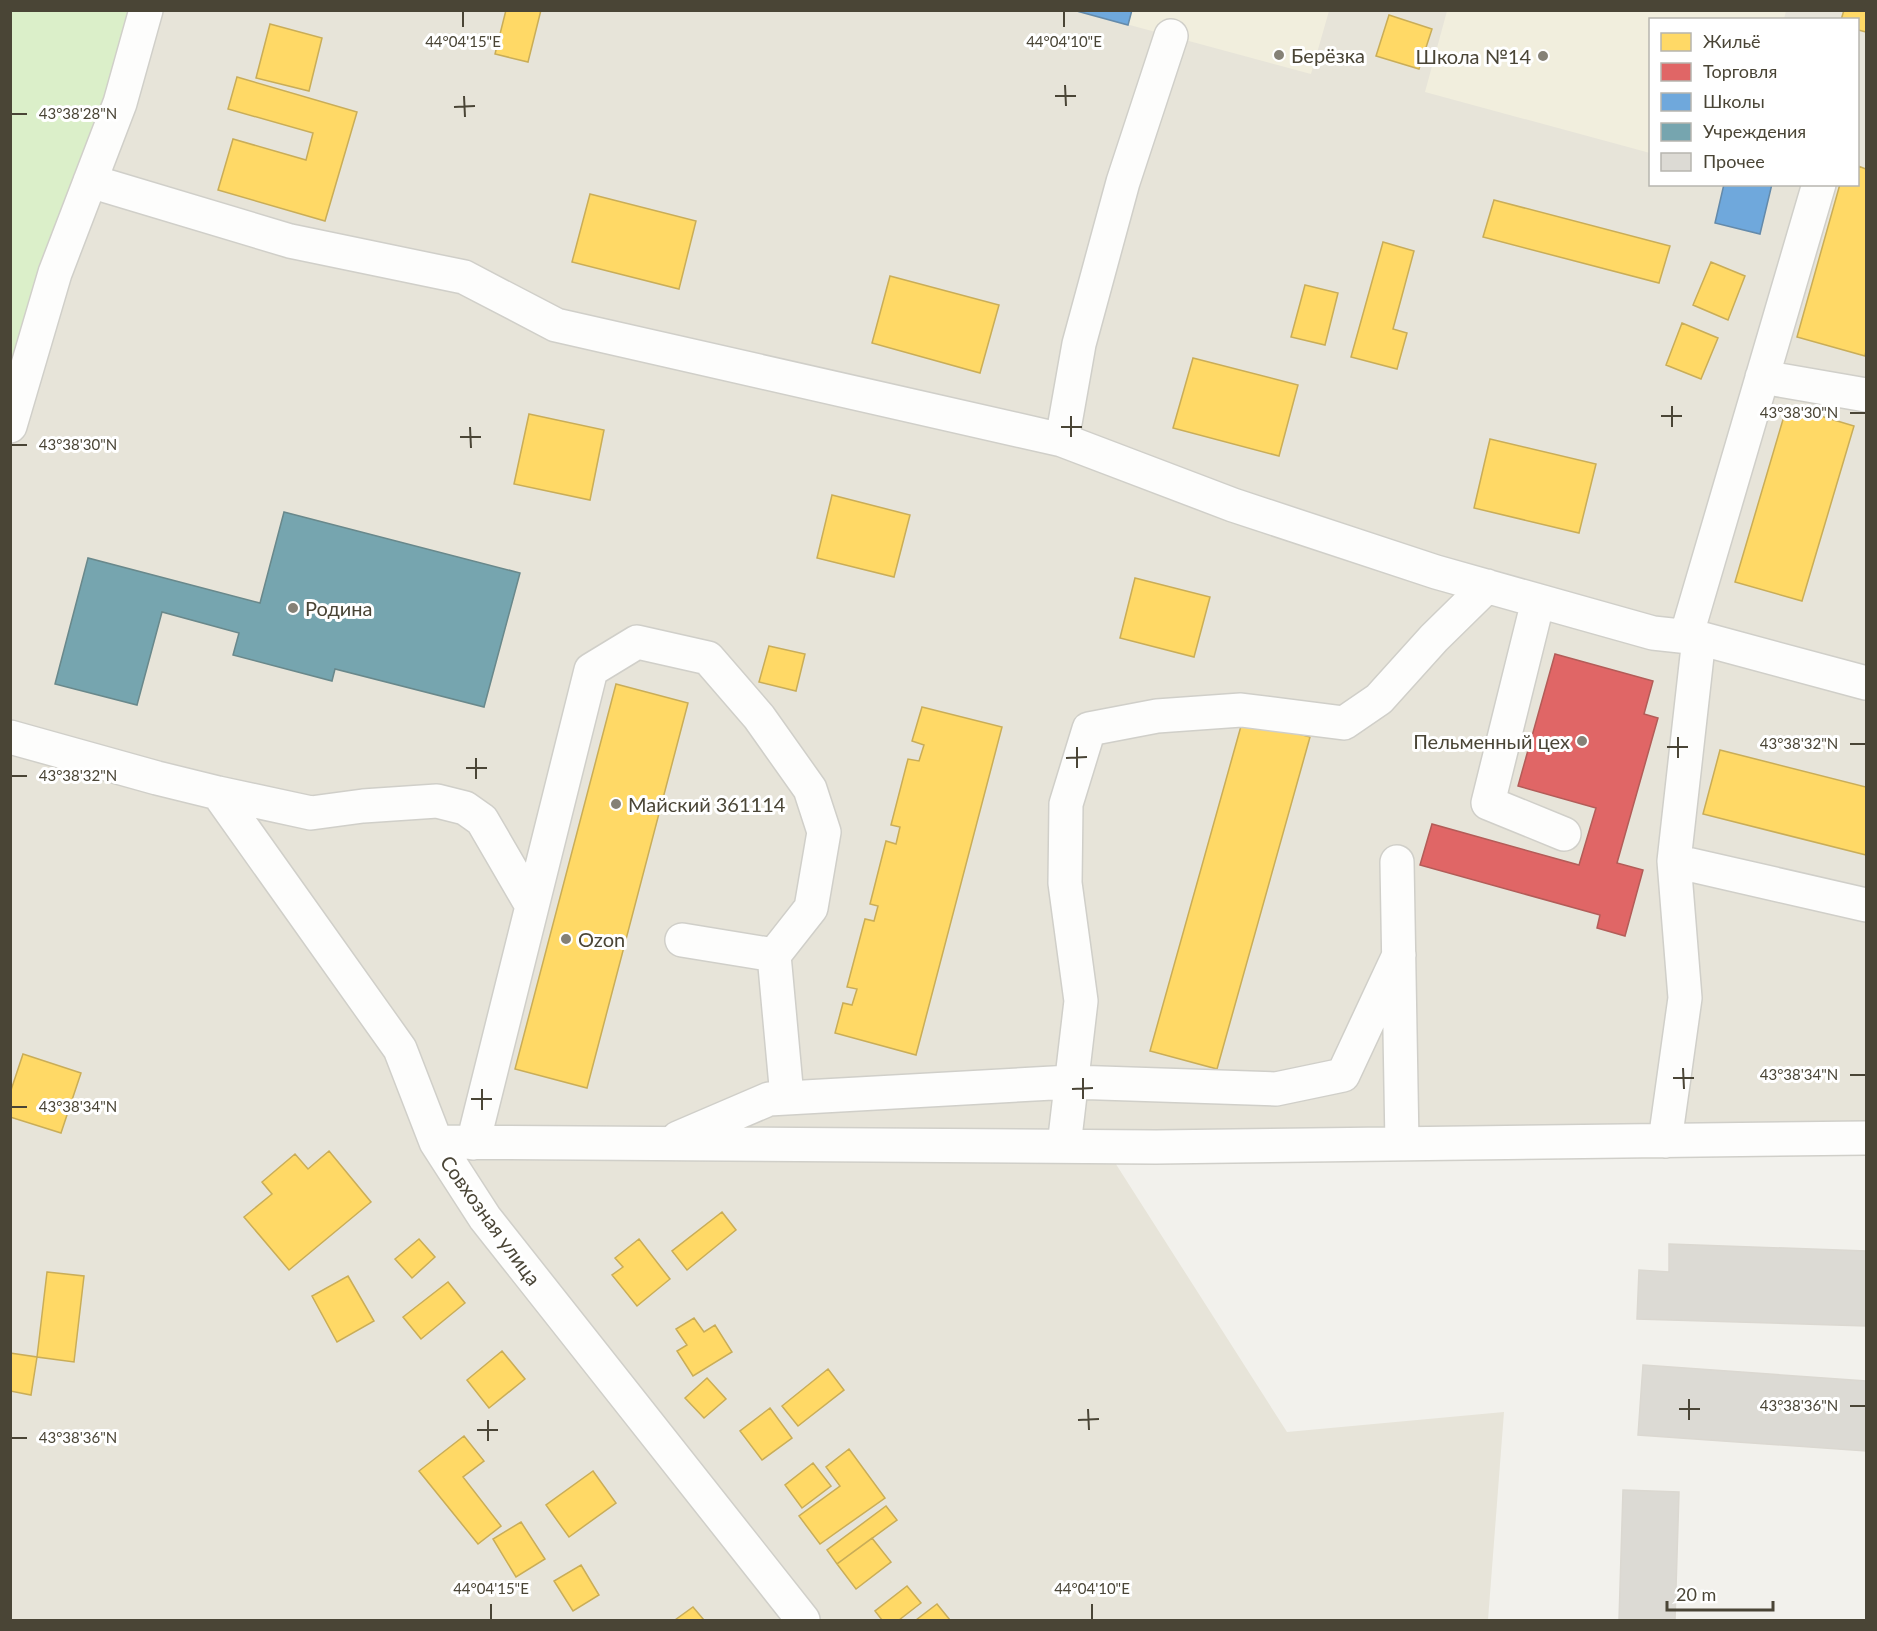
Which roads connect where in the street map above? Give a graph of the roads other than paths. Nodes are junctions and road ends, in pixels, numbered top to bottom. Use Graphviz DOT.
graph roads {
  1 [pos="146,10"];
  2 [pos="1171,36"];
  3 [pos="90,181"];
  4 [pos="1818,186"];
  5 [pos="1762,377"];
  6 [pos="1866,395"];
  7 [pos="10,426"];
  8 [pos="1062,440"];
  9 [pos="1487,586"];
  10 [pos="1538,601"];
  11 [pos="1693,638"];
  12 [pos="1866,683"];
  13 [pos="10,737"];
  14 [pos="218,793"];
  15 [pos="1564,834"];
  16 [pos="1674,861"];
  17 [pos="1397,862"];
  18 [pos="1866,904"];
  19 [pos="532,906"];
  20 [pos="682,940"];
  21 [pos="1399,954"];
  22 [pos="774,955"];
  23 [pos="1071,1082"];
  24 [pos="787,1098"];
  25 [pos="1866,1138"];
  26 [pos="1665,1141"];
  27 [pos="436,1142"];
  28 [pos="473,1143"];
  29 [pos="665,1144"];
  30 [pos="1402,1144"];
  31 [pos="1064,1146"];
  32 [pos="803,1620"];
  1 -- 3 [label="street"];
  2 -- 8 [label="street"];
  3 -- 7 [label="street"];
  3 -- 8 [label="street"];
  4 -- 5 [label="street"];
  5 -- 6 [label="street"];
  5 -- 11 [label="street"];
  8 -- 9 [label="street"];
  9 -- 10 [label="street"];
  9 -- 23 [label="street"];
  10 -- 11 [label="street"];
  10 -- 15 [label="street"];
  11 -- 12 [label="street"];
  11 -- 16 [label="street"];
  13 -- 14 [label="street"];
  14 -- 19 [label="street"];
  14 -- 27 [label="street, Совхозная улица"];
  16 -- 18 [label="street"];
  16 -- 26 [label="street"];
  17 -- 21 [label="street"];
  19 -- 22 [label="street"];
  19 -- 28 [label="street"];
  20 -- 22 [label="street"];
  21 -- 23 [label="street"];
  21 -- 30 [label="street"];
  22 -- 24 [label="street"];
  23 -- 24 [label="street"];
  23 -- 31 [label="street"];
  24 -- 29 [label="street"];
  25 -- 26 [label="street"];
  26 -- 30 [label="street"];
  27 -- 28 [label="street"];
  27 -- 32 [label="street, Совхозная улица"];
  28 -- 29 [label="street"];
  29 -- 31 [label="street"];
  30 -- 31 [label="street"];
}
